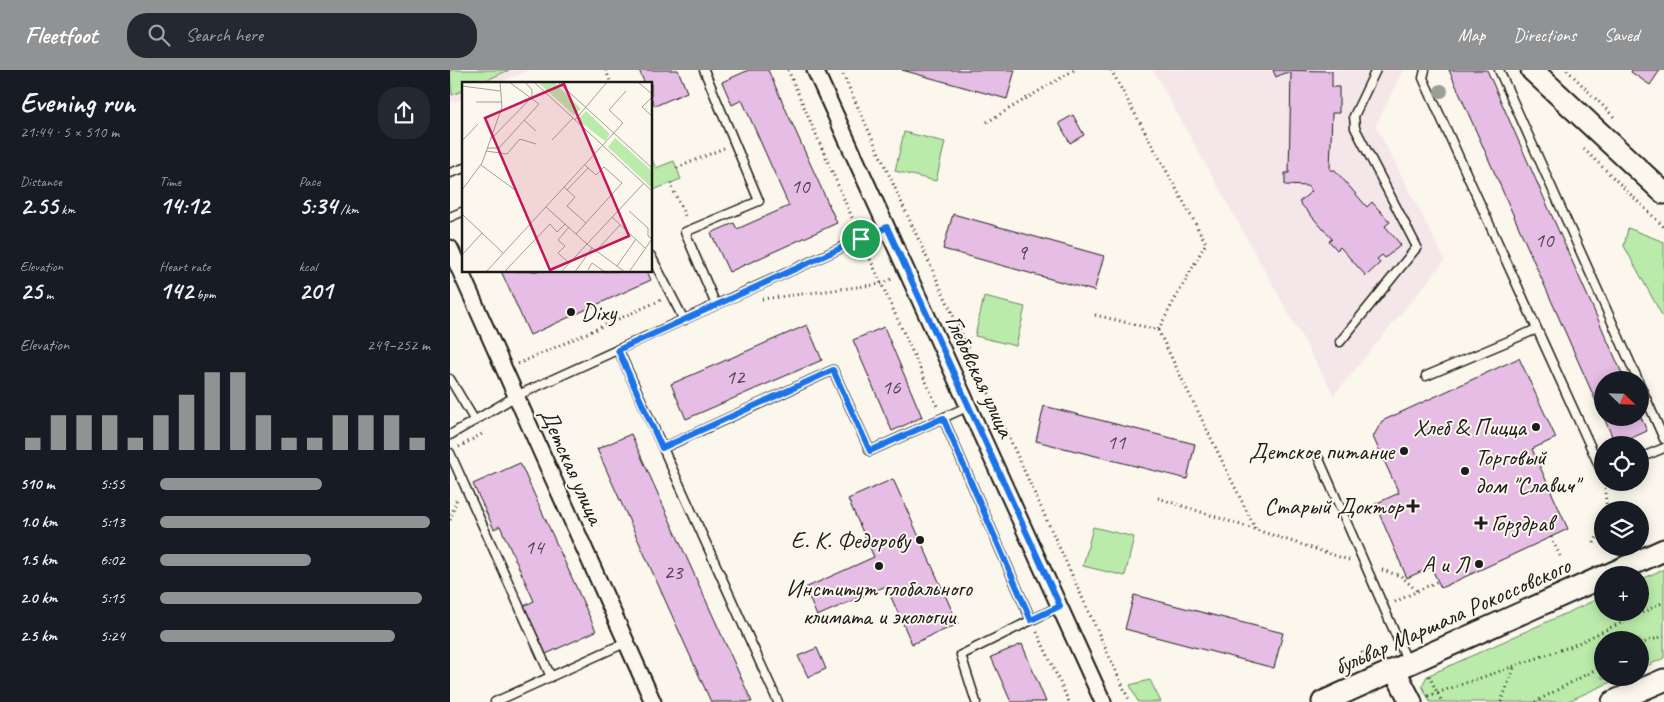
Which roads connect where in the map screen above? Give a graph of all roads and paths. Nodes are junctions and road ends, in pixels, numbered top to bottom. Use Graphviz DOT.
graph roads {
  1 [pos="606,70"];
  2 [pos="704,70"];
  3 [pos="816,70"];
  4 [pos="841,70"];
  5 [pos="1074,70"];
  6 [pos="1111,70"];
  7 [pos="1376,70"];
  8 [pos="1425,70"];
  9 [pos="1499,70"];
  10 [pos="1532,70"];
  11 [pos="610,82"];
  12 [pos="988,122"];
  13 [pos="735,143"];
  14 [pos="677,168"];
  15 [pos="462,169"];
  16 [pos="450,173"];
  17 [pos="670,183"];
  18 [pos="1664,193"];
  19 [pos="462,212"];
  20 [pos="450,217"];
  21 [pos="887,227"];
  22 [pos="691,230"];
  23 [pos="450,248"];
  24 [pos="652,258"];
  25 [pos="716,305"];
  26 [pos="1095,315"];
  27 [pos="684,320"];
  28 [pos="1537,329"];
  29 [pos="1158,330"];
  30 [pos="1340,342"];
  31 [pos="618,350"];
  32 [pos="1634,371"];
  33 [pos="1426,376"];
  34 [pos="450,379"];
  35 [pos="516,396"];
  36 [pos="1649,405"];
  37 [pos="969,406"];
  38 [pos="943,418"];
  39 [pos="475,420"];
  40 [pos="450,435"];
  41 [pos="1664,439"];
  42 [pos="662,448"];
  43 [pos="1664,448"];
  44 [pos="450,453"];
  45 [pos="1594,454"];
  46 [pos="1649,454"];
  47 [pos="1319,459"];
  48 [pos="1158,498"];
  49 [pos="1256,530"];
  50 [pos="1551,537"];
  51 [pos="1664,550"];
  52 [pos="1561,558"];
  53 [pos="1366,565"];
  54 [pos="1628,566"];
  55 [pos="1438,580"];
  56 [pos="1594,581"];
  57 [pos="1417,591"];
  58 [pos="1664,602"];
  59 [pos="1393,603"];
  60 [pos="1060,606"];
  61 [pos="1031,620"];
  62 [pos="1664,636"];
  63 [pos="1649,641"];
  64 [pos="627,642"];
  65 [pos="1515,665"];
  66 [pos="1402,667"];
  67 [pos="1594,670"];
  68 [pos="551,677"];
  69 [pos="1664,680"];
  70 [pos="1417,700"];
  71 [pos="495,702"];
  72 [pos="653,702"];
  73 [pos="778,702"];
  74 [pos="976,702"];
  75 [pos="1068,702"];
  76 [pos="1103,702"];
  77 [pos="1130,702"];
  78 [pos="1323,702"];
  79 [pos="1501,702"];
  80 [pos="1535,702"];
  81 [pos="1613,702"];
  1 -- 11 [label="path"];
  2 -- 13 [label="lane"];
  3 -- 21 [label="street, Глебовская улица"];
  4 -- 77 [label="path"];
  5 -- 12 [label="path"];
  6 -- 29 [label="path"];
  7 -- 30 [label="lane"];
  8 -- 28 [label="lane"];
  9 -- 32 [label="lane"];
  10 -- 18 [label="street"];
  13 -- 14 [label="path"];
  13 -- 22 [label="lane"];
  15 -- 16 [label="lane"];
  17 -- 22 [label="path"];
  19 -- 20 [label="lane"];
  21 -- 25 [label="lane"];
  21 -- 37 [label="street, Глебовская улица"];
  22 -- 25 [label="lane"];
  23 -- 35 [label="street, Детская улица"];
  24 -- 27 [label="lane"];
  25 -- 27 [label="lane"];
  26 -- 29 [label="path"];
  27 -- 31 [label="lane"];
  28 -- 33 [label="lane"];
  28 -- 45 [label="lane"];
  29 -- 49 [label="path"];
  31 -- 35 [label="lane"];
  31 -- 42 [label="lane"];
  34 -- 39 [label="lane"];
  35 -- 39 [label="lane"];
  35 -- 64 [label="street, Детская улица"];
  36 -- 41 [label="lane"];
  37 -- 38 [label="lane"];
  37 -- 60 [label="street, Глебовская улица"];
  38 -- 42 [label="lane"];
  38 -- 61 [label="lane"];
  39 -- 40 [label="lane"];
  42 -- 73 [label="lane"];
  43 -- 46 [label="lane"];
  44 -- 68 [label="lane"];
  47 -- 53 [label="lane"];
  48 -- 49 [label="path"];
  49 -- 53 [label="path"];
  50 -- 52 [label="path"];
  51 -- 54 [label="street, бульвар Маршала Рокоссовского"];
  53 -- 57 [label="path"];
  53 -- 66 [label="lane"];
  55 -- 57 [label="path"];
  56 -- 66 [label="street, бульвар Маршала Рокоссовского"];
  57 -- 59 [label="path"];
  58 -- 65 [label="path"];
  60 -- 61 [label="lane"];
  60 -- 76 [label="street, Глебовская улица"];
  61 -- 74 [label="lane"];
  61 -- 75 [label="path"];
  62 -- 63 [label="path"];
  64 -- 68 [label="lane"];
  64 -- 72 [label="street, Детская улица"];
  65 -- 70 [label="path"];
  65 -- 79 [label="path"];
  66 -- 70 [label="street"];
  66 -- 78 [label="street, бульвар Маршала Рокоссовского"];
  67 -- 80 [label="path"];
  68 -- 71 [label="lane"];
  69 -- 81 [label="street"];
}
